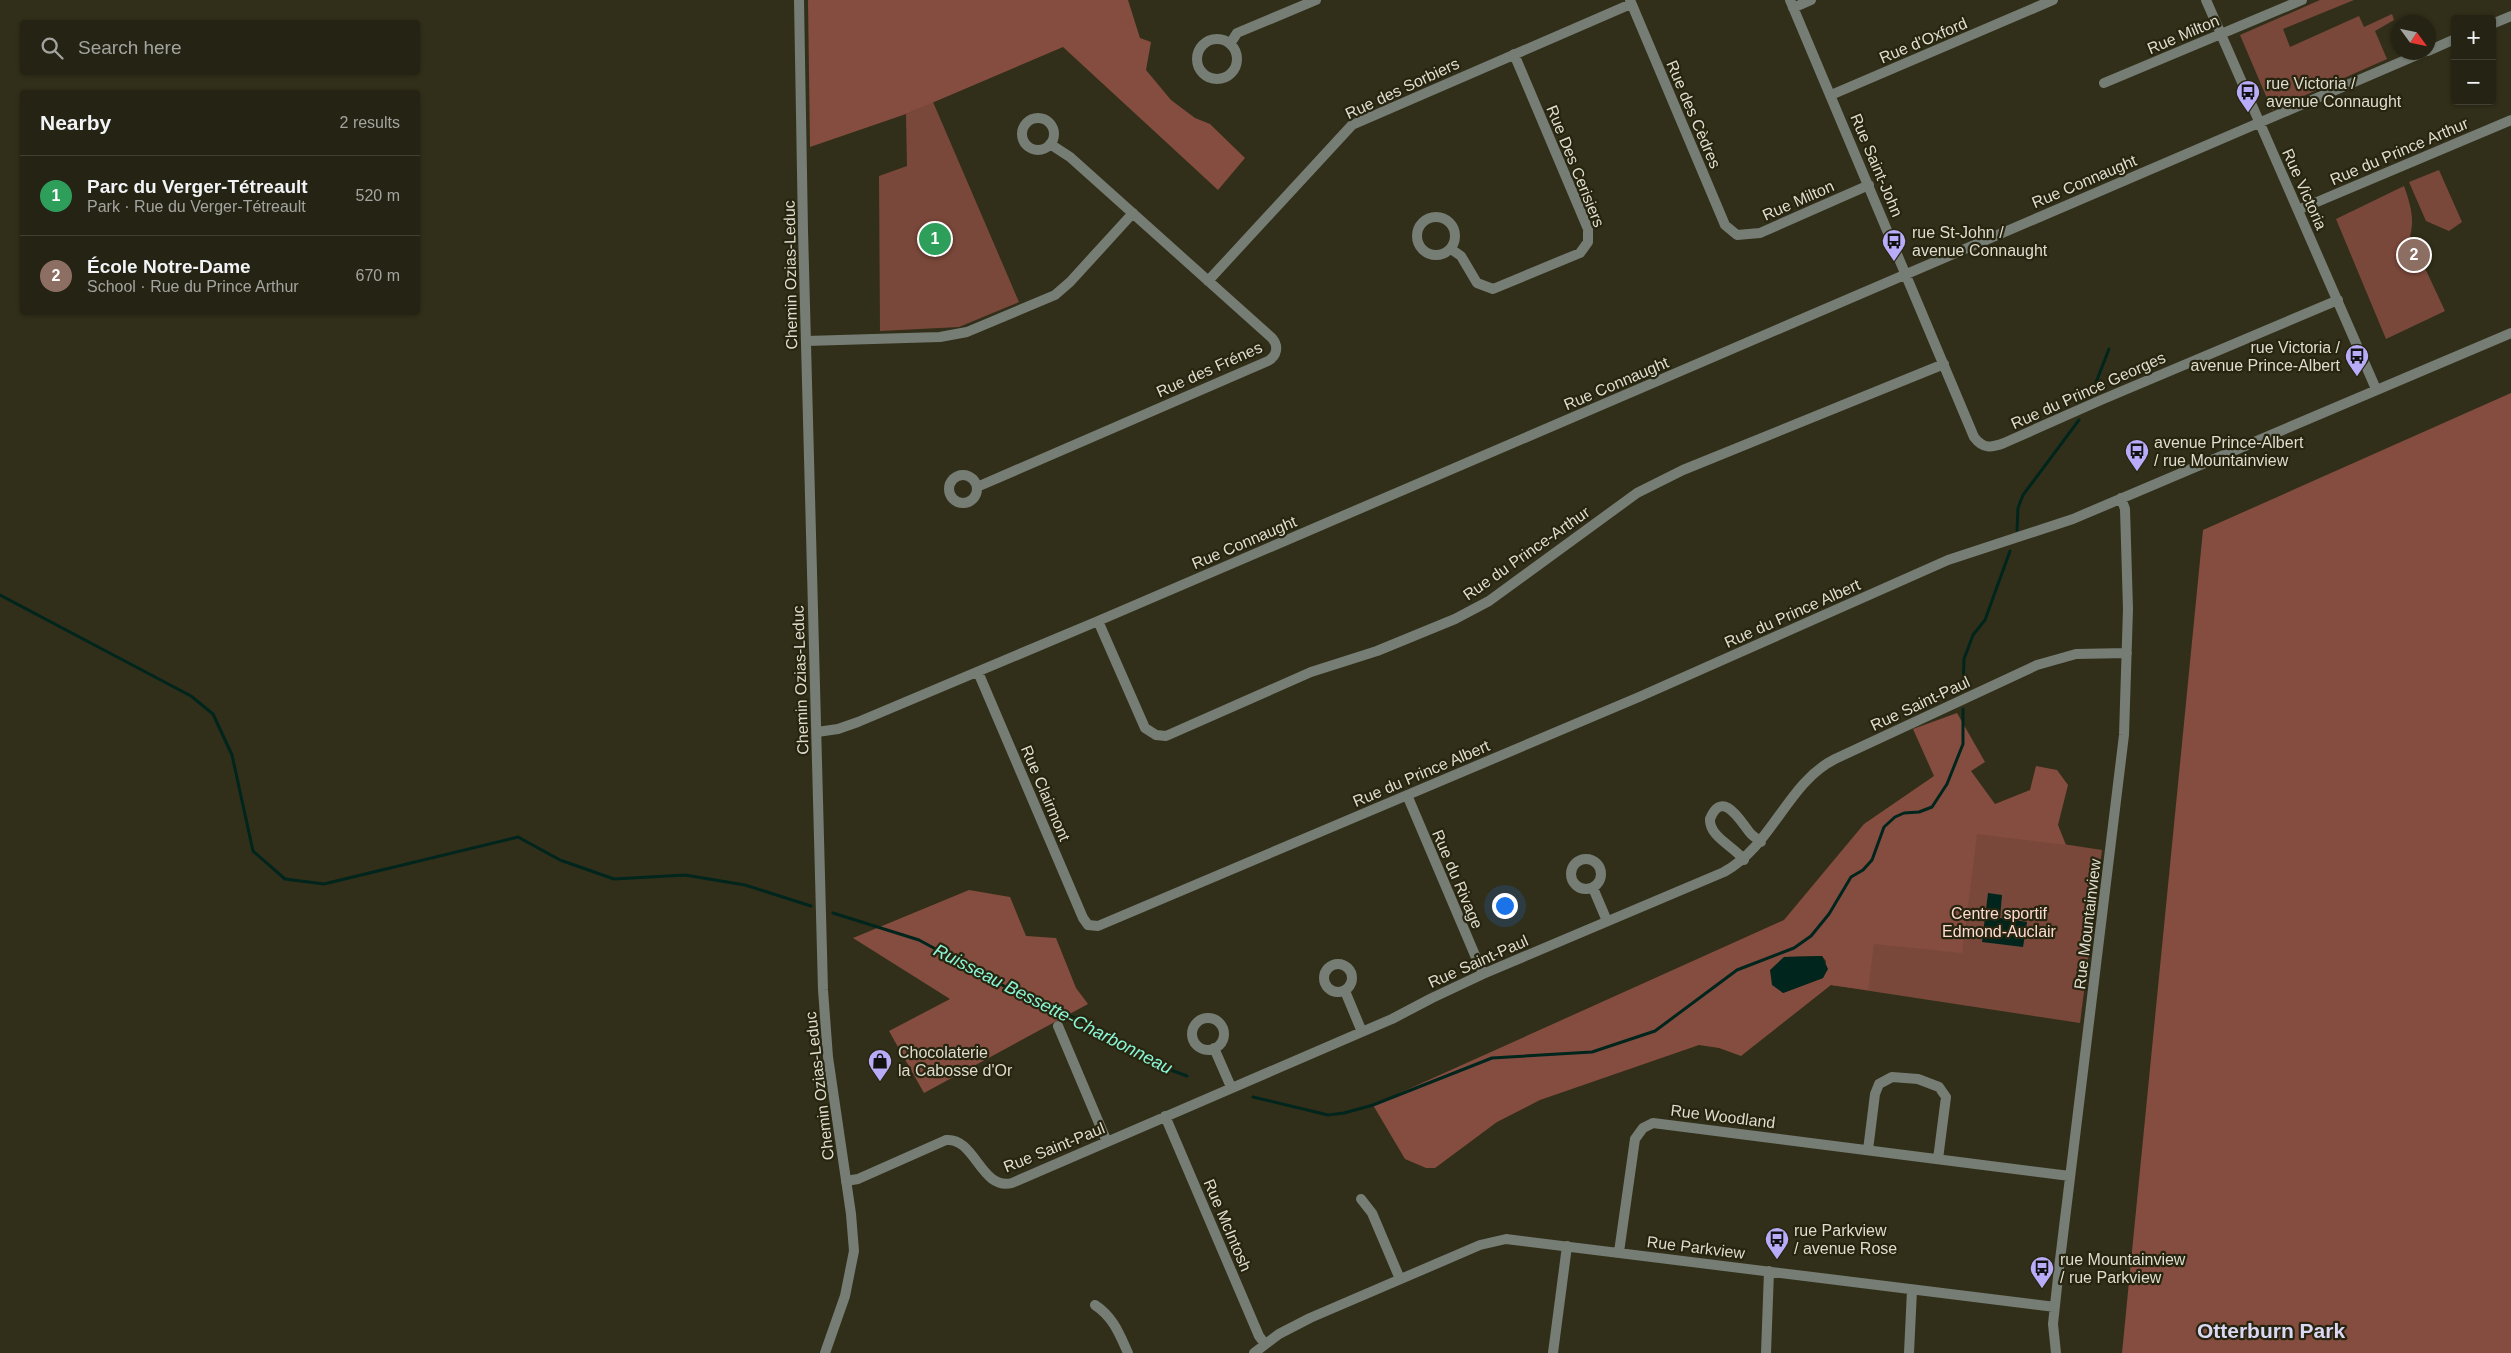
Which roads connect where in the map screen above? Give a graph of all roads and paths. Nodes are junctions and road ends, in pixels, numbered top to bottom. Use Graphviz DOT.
graph roads {
  1 [pos="800,0"];
  2 [pos="1316,0"];
  3 [pos="1810,0"];
  4 [pos="2053,0"];
  5 [pos="2206,0"];
  6 [pos="2302,0"];
  7 [pos="1630,2"];
  8 [pos="1791,4"];
  9 [pos="2511,16"];
  10 [pos="2496,22"];
  11 [pos="2221,34"];
  12 [pos="2451,42"];
  13 [pos="1230,44"];
  14 [pos="2436,48"];
  15 [pos="1514,54"];
  16 [pos="2405,60"];
  17 [pos="2104,84"];
  18 [pos="1831,95"];
  19 [pos="2511,120"];
  20 [pos="2260,122"];
  21 [pos="1050,144"];
  22 [pos="1869,185"];
  23 [pos="2298,210"];
  24 [pos="1134,214"];
  25 [pos="1737,235"];
  26 [pos="1451,249"];
  27 [pos="1906,274"];
  28 [pos="1208,281"];
  29 [pos="2338,300"];
  30 [pos="2511,333"];
  31 [pos="806,341"];
  32 [pos="1944,364"];
  33 [pos="2376,389"];
  34 [pos="1986,447"];
  35 [pos="977,487"];
  36 [pos="2121,498"];
  37 [pos="1098,621"];
  38 [pos="2127,653"];
  39 [pos="978,672"];
  40 [pos="817,732"];
  41 [pos="1407,795"];
  42 [pos="1761,842"];
  43 [pos="1744,860"];
  44 [pos="1593,888"];
  45 [pos="1607,921"];
  46 [pos="1088,925"];
  47 [pos="1482,974"];
  48 [pos="1345,991"];
  49 [pos="1058,1026"];
  50 [pos="1362,1032"];
  51 [pos="1214,1048"];
  52 [pos="1231,1087"];
  53 [pos="1165,1116"];
  54 [pos="1107,1142"];
  55 [pos="1868,1150"];
  56 [pos="1938,1159"];
  57 [pos="2070,1176"];
  58 [pos="846,1181"];
  59 [pos="1361,1199"];
  60 [pos="1567,1246"];
  61 [pos="1619,1252"];
  62 [pos="1769,1272"];
  63 [pos="1400,1279"];
  64 [pos="1912,1290"];
  65 [pos="1095,1305"];
  66 [pos="2055,1307"];
  67 [pos="1265,1344"];
  68 [pos="825,1353"];
  69 [pos="1128,1353"];
  70 [pos="1254,1353"];
  71 [pos="1553,1353"];
  72 [pos="1766,1353"];
  73 [pos="1909,1353"];
  74 [pos="2056,1353"];
  1 -- 31 [label="street, Chemin Ozias-Leduc"];
  2 -- 13 [label="street"];
  3 -- 8 [label="street"];
  4 -- 18 [label="street, Rue d'Oxford"];
  5 -- 11 [label="street, Rue Victoria"];
  6 -- 11 [label="street, Rue Milton"];
  7 -- 15 [label="street, Rue des Sorbiers"];
  7 -- 25 [label="street, Rue des Cèdres"];
  8 -- 18 [label="street, Rue Saint-John"];
  9 -- 10 [label="street"];
  11 -- 17 [label="street, Rue Milton"];
  11 -- 20 [label="street, Rue Victoria"];
  12 -- 14 [label="street"];
  15 -- 26 [label="street, Rue Des Cerisiers"];
  15 -- 28 [label="street, Rue des Sorbiers"];
  16 -- 20 [label="street, Rue Connaught"];
  18 -- 22 [label="street, Rue Saint-John"];
  19 -- 23 [label="street, Rue du Prince Arthur"];
  20 -- 23 [label="street, Rue Victoria"];
  20 -- 27 [label="street, Rue Connaught"];
  21 -- 24 [label="street, Rue des Frénes"];
  22 -- 25 [label="street, Rue Milton"];
  22 -- 27 [label="street, Rue Saint-John"];
  23 -- 29 [label="street, Rue Victoria"];
  24 -- 28 [label="street, Rue des Frénes"];
  24 -- 31 [label="street"];
  27 -- 32 [label="street, Rue Saint-John"];
  27 -- 37 [label="street, Rue Connaught"];
  28 -- 35 [label="street, Rue des Frénes"];
  29 -- 33 [label="street, Rue Victoria"];
  29 -- 34 [label="street, Rue du Prince Georges"];
  30 -- 33 [label="street, Rue du Prince Albert"];
  31 -- 40 [label="street, Chemin Ozias-Leduc"];
  32 -- 34 [label="street, Rue Saint-John"];
  32 -- 37 [label="street, Rue du Prince-Arthur"];
  33 -- 36 [label="street, Rue du Prince Albert"];
  36 -- 38 [label="street, Rue Mountainview"];
  36 -- 41 [label="street, Rue du Prince Albert"];
  37 -- 39 [label="street, Rue Connaught"];
  38 -- 42 [label="street, Rue Saint-Paul"];
  38 -- 57 [label="street, Rue Mountainview"];
  39 -- 40 [label="street, Rue Connaught"];
  39 -- 46 [label="street, Rue Clairmont"];
  40 -- 58 [label="street, Chemin Ozias-Leduc"];
  41 -- 46 [label="street, Rue du Prince Albert"];
  41 -- 47 [label="street, Rue du Rivage"];
  42 -- 43 [label="street, Rue Saint-Paul"];
  42 -- 43 [label="street"];
  43 -- 45 [label="street, Rue Saint-Paul"];
  44 -- 45 [label="street"];
  45 -- 47 [label="street, Rue Saint-Paul"];
  47 -- 50 [label="street, Rue Saint-Paul"];
  48 -- 50 [label="street"];
  49 -- 54 [label="street"];
  50 -- 52 [label="street, Rue Saint-Paul"];
  51 -- 52 [label="street"];
  52 -- 53 [label="street, Rue Saint-Paul"];
  53 -- 54 [label="street, Rue Saint-Paul"];
  53 -- 67 [label="street, Rue McIntosh"];
  54 -- 58 [label="street, Rue Saint-Paul"];
  55 -- 56 [label="street, Rue Woodland"];
  55 -- 56 [label="street"];
  55 -- 61 [label="street, Rue Woodland"];
  56 -- 57 [label="street, Rue Woodland"];
  57 -- 66 [label="street, Rue Mountainview"];
  58 -- 68 [label="street, Chemin Ozias-Leduc"];
  59 -- 63 [label="street"];
  60 -- 61 [label="street, Rue Parkview"];
  60 -- 63 [label="street, Rue Parkview"];
  60 -- 71 [label="street"];
  61 -- 62 [label="street, Rue Parkview"];
  62 -- 64 [label="street, Rue Parkview"];
  62 -- 72 [label="street"];
  63 -- 67 [label="street, Rue Parkview"];
  64 -- 66 [label="street, Rue Parkview"];
  64 -- 73 [label="street"];
  65 -- 69 [label="street"];
  66 -- 74 [label="street, Rue Mountainview"];
  67 -- 70 [label="street, Rue Parkview"];
}
